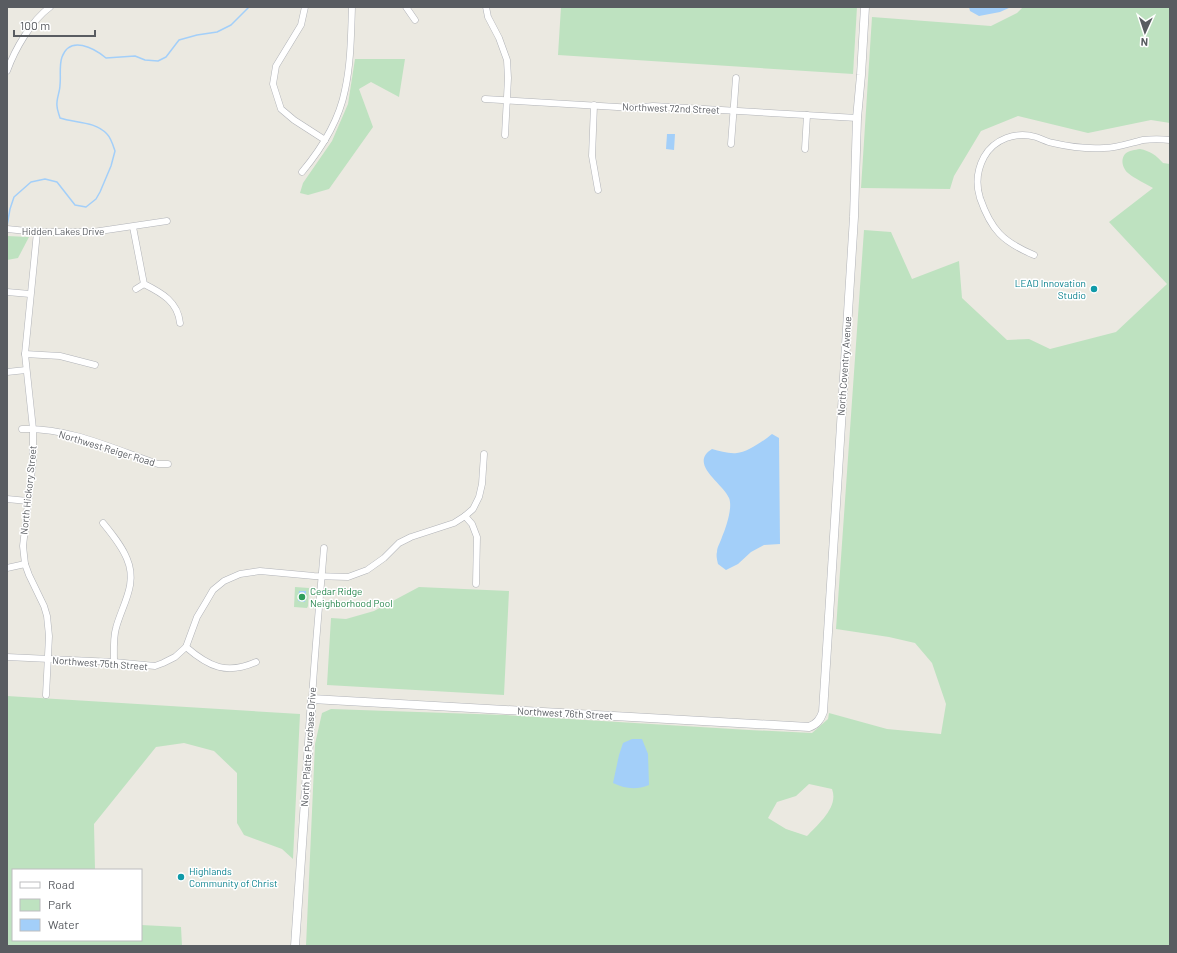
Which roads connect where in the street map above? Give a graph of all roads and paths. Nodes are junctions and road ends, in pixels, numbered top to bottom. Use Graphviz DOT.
graph roads {
  1 [pos="50,7"];
  2 [pos="305,7"];
  3 [pos="352,7"];
  4 [pos="406,7"];
  5 [pos="486,7"];
  6 [pos="865,7"];
  7 [pos="415,20"];
  8 [pos="7,71"];
  9 [pos="736,78"];
  10 [pos="485,99"];
  11 [pos="507,100"];
  12 [pos="594,105"];
  13 [pos="733,111"];
  14 [pos="807,115"];
  15 [pos="857,118"];
  16 [pos="505,135"];
  17 [pos="325,140"];
  18 [pos="1170,140"];
  19 [pos="731,144"];
  20 [pos="805,148"];
  21 [pos="302,172"];
  22 [pos="598,190"];
  23 [pos="167,221"];
  24 [pos="133,226"];
  25 [pos="10,230"];
  26 [pos="37,232"];
  27 [pos="1034,255"];
  28 [pos="144,284"];
  29 [pos="136,289"];
  30 [pos="7,292"];
  31 [pos="30,294"];
  32 [pos="180,323"];
  33 [pos="25,354"];
  34 [pos="95,365"];
  35 [pos="26,370"];
  36 [pos="7,372"];
  37 [pos="22,429"];
  38 [pos="33,429"];
  39 [pos="484,454"];
  40 [pos="168,464"];
  41 [pos="7,499"];
  42 [pos="28,502"];
  43 [pos="466,516"];
  44 [pos="103,523"];
  45 [pos="324,548"];
  46 [pos="25,564"];
  47 [pos="7,568"];
  48 [pos="322,576"];
  49 [pos="476,584"];
  50 [pos="186,647"];
  51 [pos="7,657"];
  52 [pos="48,659"];
  53 [pos="114,662"];
  54 [pos="256,662"];
  55 [pos="46,695"];
  56 [pos="312,699"];
  57 [pos="817,723"];
  58 [pos="295,946"];
  1 -- 8 [label="street"];
  2 -- 17 [label="street"];
  3 -- 17 [label="street"];
  4 -- 7 [label="street"];
  5 -- 11 [label="street"];
  6 -- 15 [label="street, North Coventry Avenue"];
  9 -- 13 [label="street"];
  10 -- 11 [label="street, Northwest 72nd Street"];
  11 -- 12 [label="street, Northwest 72nd Street"];
  11 -- 16 [label="street"];
  12 -- 13 [label="street, Northwest 72nd Street"];
  12 -- 22 [label="street"];
  13 -- 14 [label="street, Northwest 72nd Street"];
  13 -- 19 [label="street"];
  14 -- 15 [label="street, Northwest 72nd Street"];
  14 -- 20 [label="street"];
  15 -- 57 [label="street, North Coventry Avenue"];
  17 -- 21 [label="street"];
  18 -- 27 [label="street"];
  23 -- 24 [label="street, Hidden Lakes Drive"];
  24 -- 26 [label="street, Hidden Lakes Drive"];
  24 -- 28 [label="street"];
  25 -- 26 [label="street, Hidden Lakes Drive"];
  26 -- 31 [label="street, North Hickory Street"];
  28 -- 29 [label="street"];
  28 -- 32 [label="street"];
  30 -- 31 [label="street"];
  31 -- 33 [label="street, North Hickory Street"];
  33 -- 34 [label="street"];
  33 -- 35 [label="street, North Hickory Street"];
  35 -- 36 [label="street"];
  35 -- 38 [label="street, North Hickory Street"];
  37 -- 38 [label="street, Northwest Reiger Road"];
  38 -- 40 [label="street, Northwest Reiger Road"];
  38 -- 42 [label="street, North Hickory Street"];
  39 -- 43 [label="street"];
  41 -- 42 [label="street"];
  42 -- 46 [label="street, North Hickory Street"];
  43 -- 48 [label="street"];
  43 -- 49 [label="street"];
  44 -- 53 [label="street"];
  45 -- 48 [label="street, North Platte Purchase Drive"];
  46 -- 47 [label="street"];
  46 -- 52 [label="street, North Hickory Street"];
  48 -- 50 [label="street"];
  48 -- 56 [label="street, North Platte Purchase Drive"];
  50 -- 53 [label="street, Northwest 75th Street"];
  50 -- 54 [label="street"];
  51 -- 52 [label="street, Northwest 75th Street"];
  52 -- 53 [label="street, Northwest 75th Street"];
  52 -- 55 [label="street, North Hickory Street"];
  56 -- 57 [label="street, Northwest 76th Street"];
  56 -- 58 [label="street, North Platte Purchase Drive"];
}
